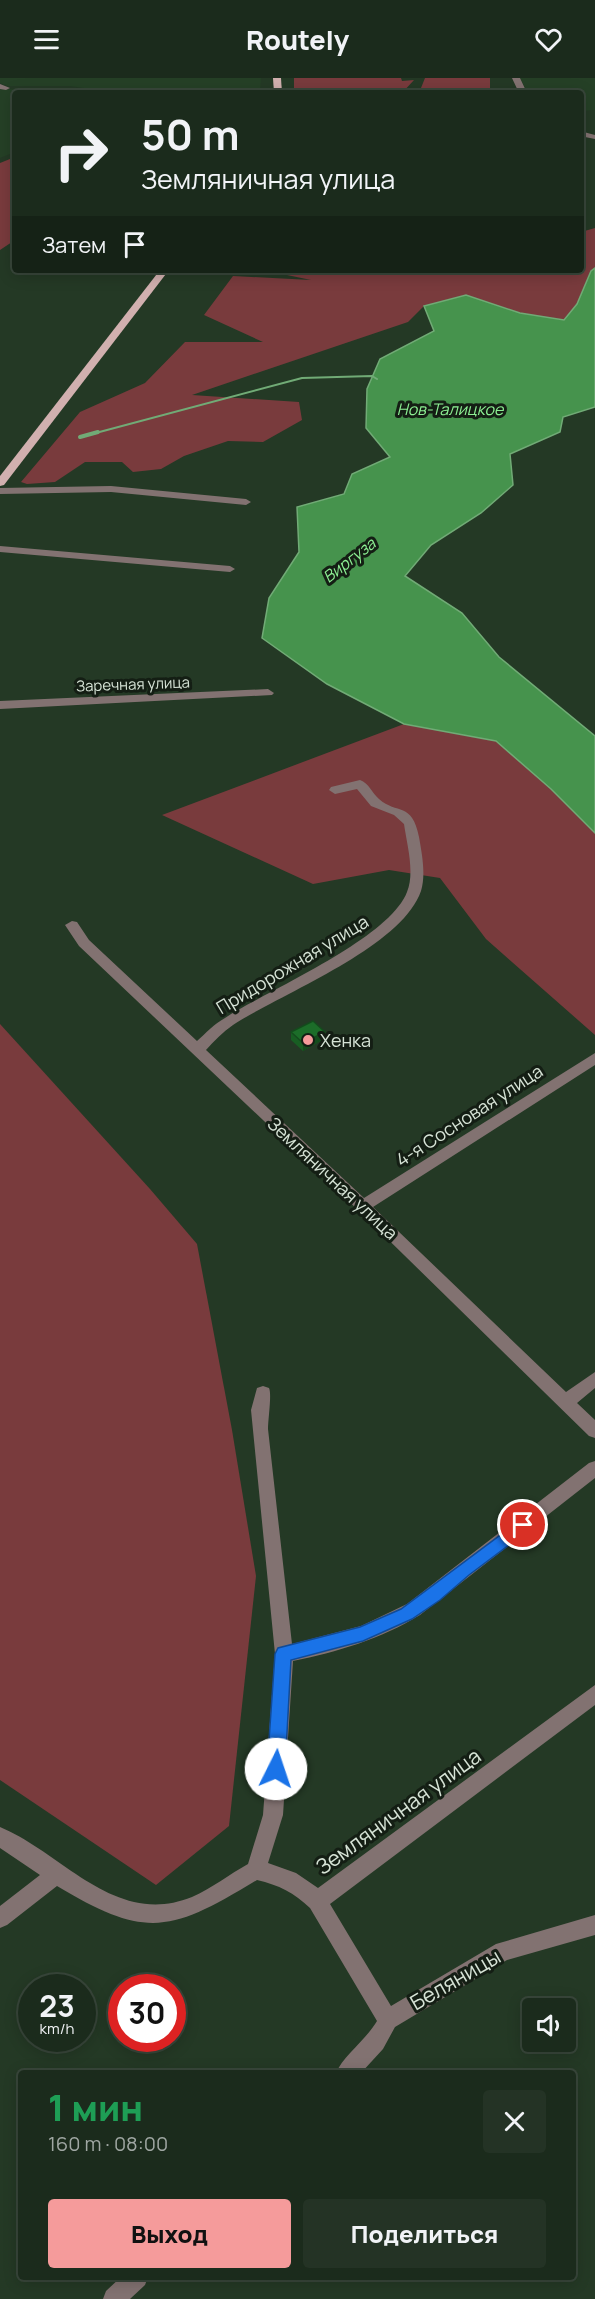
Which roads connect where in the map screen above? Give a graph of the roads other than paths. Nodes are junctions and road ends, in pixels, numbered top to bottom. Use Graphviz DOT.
graph roads {
  1 [pos="154,273"];
  2 [pos="163,273"];
  3 [pos="0,466"];
  4 [pos="0,483"];
  5 [pos="0,491"];
  6 [pos="246,502"];
  7 [pos="0,549"];
  8 [pos="230,569"];
  9 [pos="268,693"];
  10 [pos="0,705"];
  11 [pos="335,790"];
  12 [pos="72,925"];
  13 [pos="197,1050"];
  14 [pos="595,1058"];
  15 [pos="363,1206"];
  16 [pos="595,1379"];
  17 [pos="263,1393"];
  18 [pos="567,1401"];
  19 [pos="595,1431"];
  20 [pos="595,1468"];
  21 [pos="284,1654"];
  22 [pos="595,1694"];
  23 [pos="0,1838"];
  24 [pos="256,1869"];
  25 [pos="58,1873"];
  26 [pos="317,1901"];
  27 [pos="0,1918"];
  28 [pos="595,1925"];
  29 [pos="388,2020"];
  30 [pos="349,2070"];
  31 [pos="134,2280"];
  32 [pos="114,2299"];
  1 -- 3 [label="main road"];
  2 -- 4 [label="main road"];
  5 -- 6 [label="street"];
  7 -- 8 [label="street"];
  9 -- 10 [label="street, Заречная улица"];
  11 -- 13 [label="street, Придорожная улица"];
  12 -- 13 [label="street, Земляничная улица"];
  13 -- 15 [label="street, Земляничная улица"];
  14 -- 15 [label="street, 4-я Сосновая улица"];
  15 -- 18 [label="street, Земляничная улица"];
  16 -- 18 [label="street"];
  17 -- 21 [label="street"];
  18 -- 19 [label="street, Земляничная улица"];
  20 -- 21 [label="street"];
  21 -- 24 [label="street"];
  22 -- 26 [label="street, Земляничная улица"];
  23 -- 25 [label="street"];
  24 -- 25 [label="street"];
  24 -- 26 [label="street, Земляничная улица"];
  25 -- 27 [label="street"];
  26 -- 29 [label="street"];
  28 -- 29 [label="street, Беляницы"];
  29 -- 30 [label="street, Беляницы"];
  31 -- 32 [label="street"];
}
